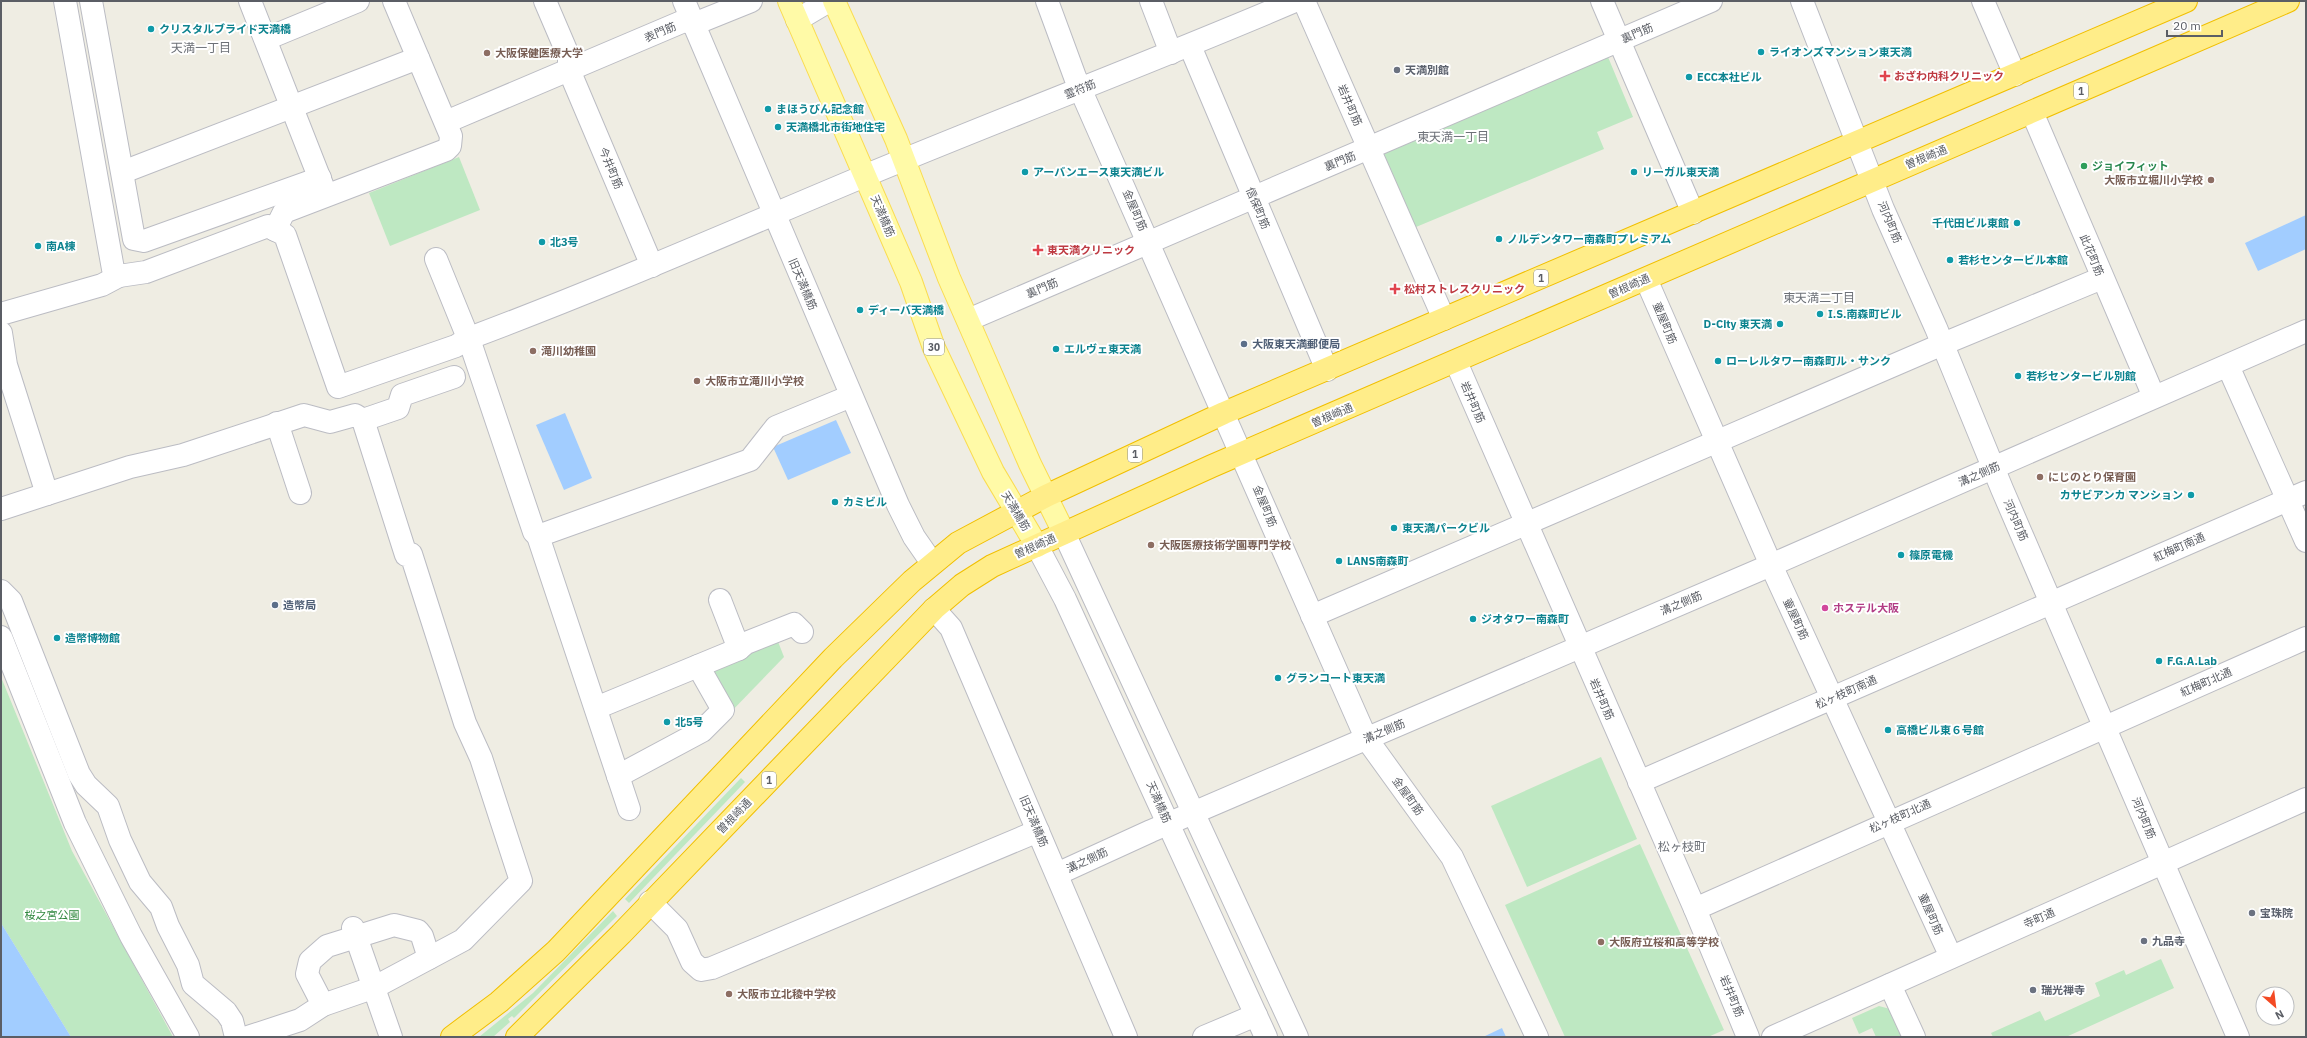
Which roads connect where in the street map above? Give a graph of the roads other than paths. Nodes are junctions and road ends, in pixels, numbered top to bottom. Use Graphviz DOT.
graph roads {
  1 [pos="65,1"];
  2 [pos="91,1"];
  3 [pos="250,1"];
  4 [pos="358,1"];
  5 [pos="394,1"];
  6 [pos="545,1"];
  7 [pos="684,1"];
  8 [pos="751,1"];
  9 [pos="829,1"];
  10 [pos="834,1"];
  11 [pos="1047,1"];
  12 [pos="1151,1"];
  13 [pos="1295,1"];
  14 [pos="1304,1"];
  15 [pos="1602,1"];
  16 [pos="1711,1"];
  17 [pos="1802,1"];
  18 [pos="1983,1"];
  19 [pos="2186,1"];
  20 [pos="2288,1"];
  21 [pos="793,10"];
  22 [pos="694,24"];
  23 [pos="266,39"];
  24 [pos="1619,41"];
  25 [pos="1180,49"];
  26 [pos="418,58"];
  27 [pos="569,70"];
  28 [pos="2015,75"];
  29 [pos="1090,85"];
  30 [pos="291,106"];
  31 [pos="2032,112"];
  32 [pos="446,122"];
  33 [pos="1857,141"];
  34 [pos="1369,149"];
  35 [pos="905,160"];
  36 [pos="123,172"];
  37 [pos="865,176"];
  38 [pos="1873,179"];
  39 [pos="323,186"];
  40 [pos="1253,196"];
  41 [pos="1693,213"];
  42 [pos="774,215"];
  43 [pos="275,230"];
  44 [pos="1149,242"];
  45 [pos="436,259"];
  46 [pos="652,266"];
  47 [pos="119,276"];
  48 [pos="2102,278"];
  49 [pos="1646,279"];
  50 [pos="1,314"];
  51 [pos="1444,319"];
  52 [pos="968,320"];
  53 [pos="2306,331"];
  54 [pos="1,333"];
  55 [pos="468,339"];
  56 [pos="1943,344"];
  57 [pos="1456,362"];
  58 [pos="2228,366"];
  59 [pos="1327,370"];
  60 [pos="454,377"];
  61 [pos="344,385"];
  62 [pos="851,396"];
  63 [pos="2154,397"];
  64 [pos="1224,413"];
  65 [pos="359,418"];
  66 [pos="277,423"];
  67 [pos="1716,442"];
  68 [pos="1242,453"];
  69 [pos="1994,467"];
  70 [pos="300,493"];
  71 [pos="47,494"];
  72 [pos="1046,496"];
  73 [pos="2297,496"];
  74 [pos="1,509"];
  75 [pos="1016,512"];
  76 [pos="1526,524"];
  77 [pos="1064,533"];
  78 [pos="538,536"];
  79 [pos="2306,541"];
  80 [pos="1037,546"];
  81 [pos="932,563"];
  82 [pos="1771,565"];
  83 [pos="1,591"];
  84 [pos="720,600"];
  85 [pos="2052,602"];
  86 [pos="934,609"];
  87 [pos="1312,616"];
  88 [pos="802,632"];
  89 [pos="1,637"];
  90 [pos="2306,638"];
  91 [pos="1579,647"];
  92 [pos="739,649"];
  93 [pos="698,666"];
  94 [pos="38,673"];
  95 [pos="18,682"];
  96 [pos="1832,698"];
  97 [pos="596,708"];
  98 [pos="56,718"];
  99 [pos="35,727"];
  100 [pos="2105,727"];
  101 [pos="1366,738"];
  102 [pos="79,774"];
  103 [pos="618,776"];
  104 [pos="1639,782"];
  105 [pos="58,783"];
  106 [pos="2306,799"];
  107 [pos="629,809"];
  108 [pos="1193,813"];
  109 [pos="1888,821"];
  110 [pos="1169,824"];
  111 [pos="1038,831"];
  112 [pos="120,840"];
  113 [pos="91,852"];
  114 [pos="2164,863"];
  115 [pos="1057,874"];
  116 [pos="650,902"];
  117 [pos="1695,908"];
  118 [pos="354,932"];
  119 [pos="1950,957"];
  120 [pos="429,958"];
  121 [pos="154,979"];
  122 [pos="193,984"];
  123 [pos="1890,985"];
  124 [pos="375,987"];
  125 [pos="323,1005"];
  126 [pos="1256,1015"];
  127 [pos="188,1037"];
  128 [pos="236,1037"];
  129 [pos="248,1037"];
  130 [pos="391,1037"];
  131 [pos="452,1037"];
  132 [pos="517,1037"];
  133 [pos="1126,1037"];
  134 [pos="1204,1037"];
  135 [pos="1266,1037"];
  136 [pos="1297,1037"];
  137 [pos="1537,1037"];
  138 [pos="1748,1037"];
  139 [pos="1773,1037"];
  140 [pos="1914,1037"];
  141 [pos="2238,1037"];
  1 -- 47 [label="street"];
  2 -- 36 [label="street"];
  3 -- 23 [label="street"];
  4 -- 23 [label="street"];
  5 -- 26 [label="street"];
  6 -- 27 [label="street, 今井町筋"];
  7 -- 22 [label="street, 旧天満橋筋"];
  8 -- 22 [label="street, 表門筋"];
  9 -- 21 [label="street"];
  10 -- 35 [label="main road"];
  11 -- 29 [label="street, 金屋町筋"];
  12 -- 25 [label="street, 信保町筋"];
  13 -- 25 [label="street, 霊符筋"];
  14 -- 34 [label="street, 岩井町筋"];
  15 -- 24 [label="street"];
  16 -- 24 [label="street, 裏門筋"];
  17 -- 33 [label="street, 河内町筋"];
  18 -- 28 [label="street"];
  19 -- 28 [label="highway, 1"];
  20 -- 31 [label="highway, 曽根崎通 / 1"];
  21 -- 37 [label="main road, 天満橋筋 / 30"];
  22 -- 27 [label="street, 表門筋"];
  22 -- 42 [label="street, 旧天満橋筋"];
  23 -- 30 [label="street"];
  24 -- 34 [label="street, 裏門筋"];
  24 -- 41 [label="street"];
  25 -- 29 [label="street, 霊符筋"];
  25 -- 40 [label="street, 信保町筋"];
  26 -- 30 [label="street"];
  26 -- 32 [label="street"];
  27 -- 32 [label="street, 表門筋"];
  27 -- 46 [label="street, 今井町筋"];
  28 -- 33 [label="highway, 1"];
  29 -- 35 [label="street, 霊符筋"];
  29 -- 44 [label="street, 金屋町筋"];
  30 -- 36 [label="street"];
  30 -- 39 [label="street"];
  31 -- 38 [label="highway, 曽根崎通 / 1"];
  31 -- 48 [label="street, 此花町筋"];
  32 -- 39 [label="street"];
  33 -- 38 [label="street, 河内町筋"];
  33 -- 41 [label="highway, 1"];
  34 -- 40 [label="street, 裏門筋"];
  34 -- 51 [label="street, 岩井町筋"];
  35 -- 37 [label="street, 霊符筋"];
  35 -- 52 [label="main road"];
  36 -- 39 [label="street"];
  37 -- 42 [label="street, 霊符筋"];
  37 -- 75 [label="main road, 天満橋筋 / 30"];
  38 -- 49 [label="highway, 曽根崎通 / 1"];
  38 -- 56 [label="street, 河内町筋"];
  39 -- 43 [label="street"];
  40 -- 44 [label="street, 裏門筋"];
  40 -- 59 [label="street, 信保町筋"];
  41 -- 51 [label="highway, 1"];
  42 -- 46 [label="street, 霊符筋"];
  42 -- 62 [label="street, 旧天満橋筋"];
  43 -- 47 [label="street"];
  43 -- 61 [label="street"];
  44 -- 52 [label="street, 裏門筋"];
  44 -- 64 [label="street, 金屋町筋"];
  45 -- 55 [label="street"];
  46 -- 55 [label="street, 霊符筋"];
  47 -- 50 [label="street"];
  48 -- 56 [label="street"];
  48 -- 63 [label="street, 此花町筋"];
  49 -- 57 [label="highway, 曽根崎通 / 1"];
  49 -- 67 [label="street, 壷屋町筋"];
  51 -- 59 [label="highway, 1"];
  52 -- 72 [label="main road"];
  53 -- 58 [label="street, 溝之側筋"];
  54 -- 71 [label="street"];
  55 -- 61 [label="street, 霊符筋"];
  55 -- 78 [label="street"];
  56 -- 67 [label="street"];
  56 -- 69 [label="street, 河内町筋"];
  57 -- 68 [label="highway, 曽根崎通 / 1"];
  57 -- 76 [label="street, 岩井町筋"];
  58 -- 63 [label="street, 溝之側筋"];
  58 -- 73 [label="street"];
  59 -- 64 [label="highway, 1"];
  60 -- 65 [label="street"];
  61 -- 65 [label="street"];
  62 -- 78 [label="street"];
  62 -- 81 [label="street, 旧天満橋筋"];
  63 -- 69 [label="street, 溝之側筋"];
  64 -- 68 [label="street, 金屋町筋"];
  64 -- 72 [label="highway, 1"];
  65 -- 66 [label="street"];
  65 -- 120 [label="street"];
  66 -- 70 [label="street"];
  66 -- 71 [label="street"];
  67 -- 76 [label="street"];
  67 -- 82 [label="street, 壷屋町筋"];
  68 -- 77 [label="highway, 曽根崎通 / 1"];
  68 -- 87 [label="street, 金屋町筋"];
  69 -- 82 [label="street, 溝之側筋"];
  69 -- 85 [label="street, 河内町筋"];
  71 -- 74 [label="street"];
  72 -- 75 [label="highway, 1"];
  72 -- 77 [label="main road"];
  73 -- 79 [label="street"];
  73 -- 85 [label="street, 紅梅町南通"];
  75 -- 80 [label="main road, 天満橋筋 / 30"];
  75 -- 81 [label="highway, 1"];
  76 -- 87 [label="street"];
  76 -- 91 [label="street, 岩井町筋"];
  77 -- 80 [label="highway, 曽根崎通 / 1"];
  77 -- 108 [label="street"];
  78 -- 97 [label="street"];
  80 -- 86 [label="highway, 曽根崎通 / 1"];
  80 -- 110 [label="street, 天満橋筋"];
  81 -- 131 [label="highway, 1"];
  82 -- 91 [label="street, 溝之側筋"];
  82 -- 96 [label="street, 壷屋町筋"];
  83 -- 94 [label="street"];
  84 -- 92 [label="street"];
  85 -- 96 [label="street, 松ヶ枝町南通"];
  85 -- 100 [label="street, 河内町筋"];
  86 -- 111 [label="street, 旧天満橋筋"];
  86 -- 116 [label="highway, 曽根崎通 / 1"];
  87 -- 101 [label="street, 金屋町筋"];
  88 -- 92 [label="street"];
  89 -- 95 [label="street"];
  90 -- 100 [label="street, 紅梅町北通"];
  91 -- 101 [label="street, 溝之側筋"];
  91 -- 104 [label="street, 岩井町筋"];
  92 -- 93 [label="street"];
  93 -- 97 [label="street"];
  93 -- 103 [label="street"];
  94 -- 95 [label="street"];
  94 -- 98 [label="street"];
  95 -- 99 [label="street"];
  96 -- 104 [label="street, 松ヶ枝町南通"];
  96 -- 109 [label="street, 壷屋町筋"];
  97 -- 103 [label="street"];
  98 -- 99 [label="street"];
  98 -- 102 [label="street"];
  99 -- 105 [label="street"];
  100 -- 109 [label="street, 松ヶ枝町北通"];
  100 -- 114 [label="street, 河内町筋"];
  101 -- 108 [label="street, 溝之側筋"];
  101 -- 137 [label="street, 金屋町筋"];
  102 -- 105 [label="street"];
  102 -- 112 [label="street"];
  103 -- 107 [label="street"];
  104 -- 117 [label="street, 岩井町筋"];
  105 -- 113 [label="street"];
  106 -- 114 [label="street, 寺町通"];
  108 -- 110 [label="street, 溝之側筋"];
  108 -- 136 [label="street"];
  109 -- 117 [label="street, 松ヶ枝町北通"];
  109 -- 119 [label="street, 壷屋町筋"];
  110 -- 115 [label="street, 溝之側筋"];
  110 -- 126 [label="street, 天満橋筋"];
  111 -- 115 [label="street, 旧天満橋筋"];
  111 -- 116 [label="street"];
  112 -- 113 [label="street"];
  112 -- 122 [label="street"];
  113 -- 121 [label="street"];
  114 -- 119 [label="street, 寺町通"];
  114 -- 141 [label="street, 河内町筋"];
  115 -- 133 [label="street, 旧天満橋筋"];
  116 -- 132 [label="highway, 曽根崎通 / 1"];
  117 -- 138 [label="street, 岩井町筋"];
  118 -- 120 [label="street"];
  118 -- 124 [label="street"];
  118 -- 125 [label="street"];
  119 -- 123 [label="street, 寺町通"];
  120 -- 124 [label="street"];
  121 -- 122 [label="street"];
  121 -- 127 [label="street"];
  122 -- 128 [label="street"];
  123 -- 139 [label="street, 寺町通"];
  123 -- 140 [label="street"];
  124 -- 125 [label="street"];
  124 -- 130 [label="street"];
  125 -- 129 [label="street"];
  126 -- 134 [label="street"];
  126 -- 135 [label="street, 天満橋筋"];
}
